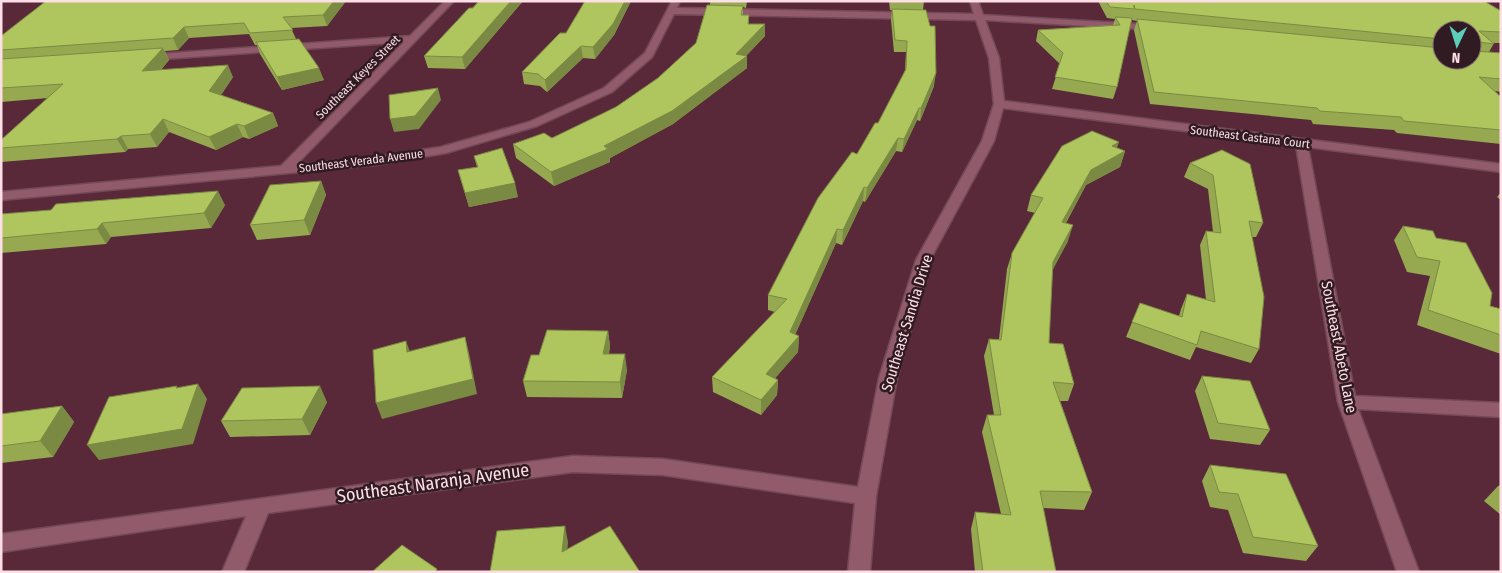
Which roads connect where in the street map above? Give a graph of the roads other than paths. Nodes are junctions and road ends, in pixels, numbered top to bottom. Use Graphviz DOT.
graph roads {
  1 [pos="450,1"];
  2 [pos="974,1"];
  3 [pos="674,6"];
  4 [pos="980,17"];
  5 [pos="1162,28"];
  6 [pos="413,39"];
  7 [pos="139,58"];
  8 [pos="998,104"];
  9 [pos="1302,144"];
  10 [pos="1501,168"];
  11 [pos="284,170"];
  12 [pos="1,196"];
  13 [pos="1348,402"];
  14 [pos="1501,410"];
  15 [pos="866,496"];
  16 [pos="261,506"];
  17 [pos="1,543"];
  18 [pos="234,572"];
  19 [pos="859,572"];
  20 [pos="1408,572"];
  1 -- 6 [label="street, Southeast Keyes Street"];
  2 -- 4 [label="street, Southeast Sandia Drive"];
  3 -- 4 [label="street"];
  3 -- 11 [label="street, Southeast Verada Avenue"];
  4 -- 5 [label="street"];
  4 -- 8 [label="street, Southeast Sandia Drive"];
  6 -- 7 [label="street"];
  6 -- 11 [label="street, Southeast Keyes Street"];
  8 -- 9 [label="street, Southeast Castana Court"];
  8 -- 15 [label="street, Southeast Sandia Drive"];
  9 -- 10 [label="street, Southeast Castana Court"];
  9 -- 13 [label="street, Southeast Abeto Lane"];
  11 -- 12 [label="street, Southeast Verada Avenue"];
  13 -- 14 [label="street"];
  13 -- 20 [label="street, Southeast Abeto Lane"];
  15 -- 16 [label="street, Southeast Naranja Avenue"];
  15 -- 19 [label="street, Southeast Sandia Drive"];
  16 -- 17 [label="street, Southeast Naranja Avenue"];
  16 -- 18 [label="street"];
}
